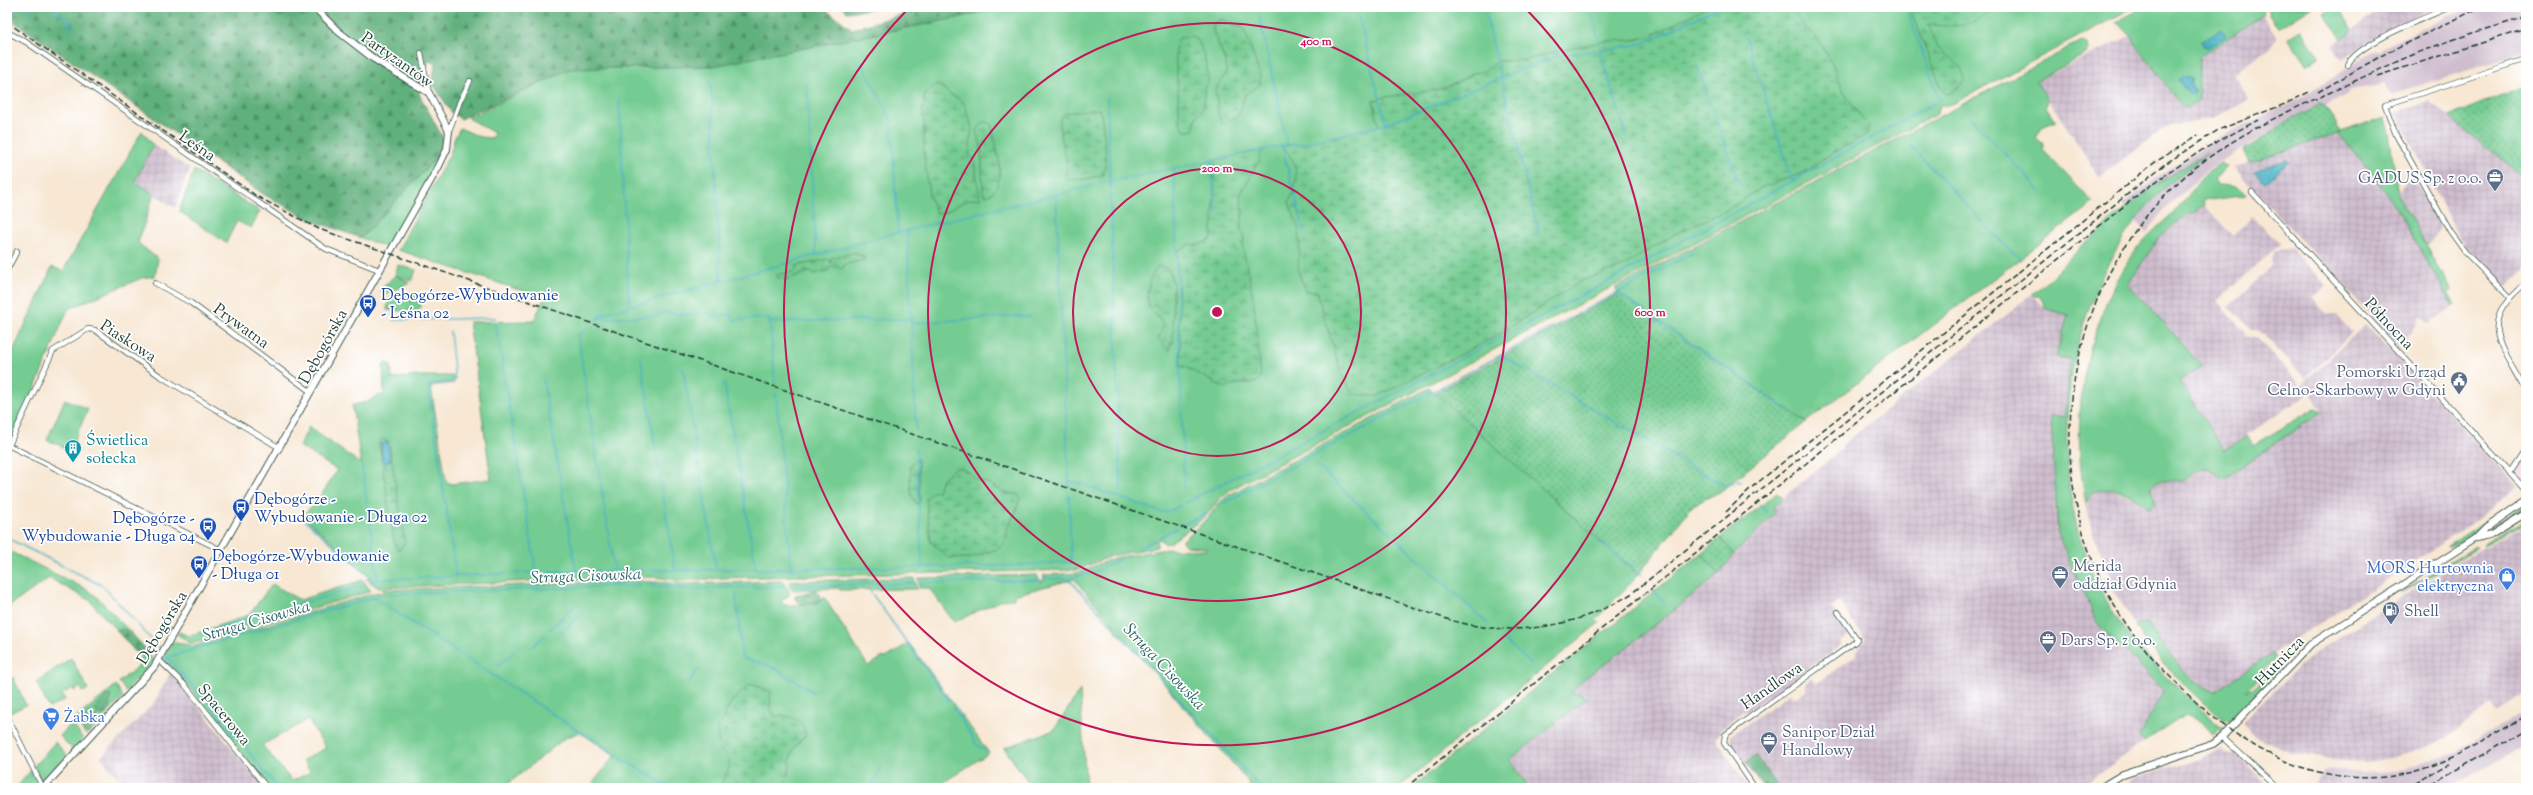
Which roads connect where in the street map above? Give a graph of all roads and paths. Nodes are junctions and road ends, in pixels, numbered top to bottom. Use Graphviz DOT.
graph roads {
  1 [pos="314,7"];
  2 [pos="2450,7"];
  3 [pos="7,32"];
  4 [pos="421,53"];
  5 [pos="2526,59"];
  6 [pos="2348,65"];
  7 [pos="470,81"];
  8 [pos="429,93"];
  9 [pos="449,131"];
  10 [pos="2252,192"];
  11 [pos="17,251"];
  12 [pos="7,270"];
  13 [pos="379,270"];
  14 [pos="155,283"];
  15 [pos="2526,283"];
  16 [pos="2509,297"];
  17 [pos="311,392"];
  18 [pos="2526,392"];
  19 [pos="8,445"];
  20 [pos="280,448"];
  21 [pos="2526,449"];
  22 [pos="2510,473"];
  23 [pos="2526,490"];
  24 [pos="2526,500"];
  25 [pos="2526,513"];
  26 [pos="2475,539"];
  27 [pos="221,550"];
  28 [pos="1838,612"];
  29 [pos="158,659"];
  30 [pos="7,716"];
  31 [pos="2222,737"];
  32 [pos="43,788"];
  33 [pos="267,788"];
  34 [pos="1755,788"];
  35 [pos="2100,788"];
  36 [pos="2278,788"];
  1 -- 8 [label="street, Partyzantów"];
  2 -- 6 [label="street"];
  3 -- 13 [label="street, Leśna"];
  4 -- 8 [label="street"];
  5 -- 16 [label="street"];
  7 -- 9 [label="street"];
  8 -- 9 [label="street, Partyzantów"];
  9 -- 13 [label="street"];
  10 -- 22 [label="street, Północna"];
  11 -- 12 [label="street"];
  13 -- 17 [label="street, Dębogórska"];
  14 -- 17 [label="street, Prywatna"];
  15 -- 16 [label="street"];
  16 -- 18 [label="street"];
  17 -- 20 [label="street, Dębogórska"];
  19 -- 20 [label="street, Piaskowa"];
  19 -- 27 [label="street"];
  20 -- 27 [label="street, Dębogórska"];
  21 -- 22 [label="street"];
  22 -- 23 [label="street, Północna"];
  24 -- 26 [label="street, Hutnicza"];
  25 -- 26 [label="street, Hutnicza"];
  26 -- 31 [label="street, Hutnicza"];
  27 -- 29 [label="street, Dębogórska"];
  28 -- 34 [label="street, Handlowa"];
  29 -- 32 [label="street, Dębogórska"];
  29 -- 33 [label="street, Spacerowa"];
  30 -- 32 [label="street"];
  31 -- 35 [label="street, Hutnicza"];
  31 -- 36 [label="street"];
}
